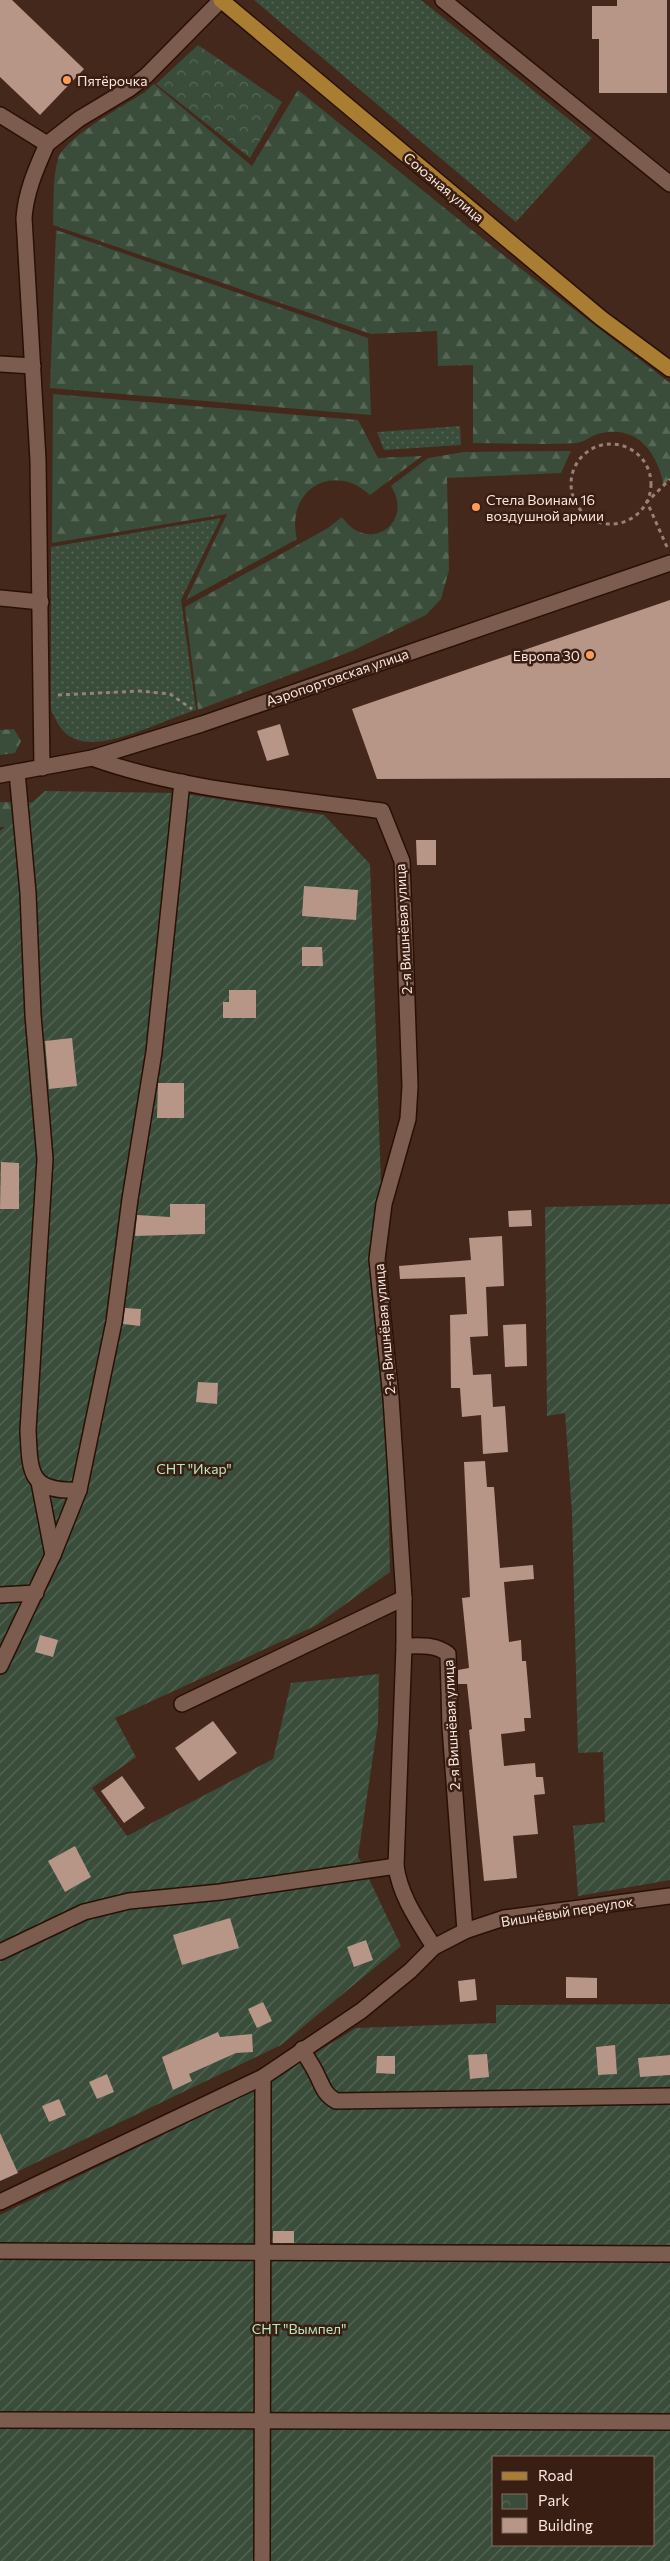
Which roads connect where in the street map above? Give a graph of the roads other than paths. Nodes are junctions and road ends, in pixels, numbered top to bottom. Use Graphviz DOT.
graph roads {
  1 [pos="221,0"];
  2 [pos="443,0"];
  3 [pos="0,115"];
  4 [pos="47,144"];
  5 [pos="670,184"];
  6 [pos="0,364"];
  7 [pos="33,366"];
  8 [pos="670,369"];
  9 [pos="670,563"];
  10 [pos="0,598"];
  11 [pos="41,602"];
  12 [pos="92,758"];
  13 [pos="42,768"];
  14 [pos="17,772"];
  15 [pos="0,775"];
  16 [pos="182,782"];
  17 [pos="38,1482"];
  18 [pos="79,1490"];
  19 [pos="53,1555"];
  20 [pos="36,1593"];
  21 [pos="0,1595"];
  22 [pos="404,1598"];
  23 [pos="404,1646"];
  24 [pos="0,1666"];
  25 [pos="182,1704"];
  26 [pos="396,1866"];
  27 [pos="670,1896"];
  28 [pos="465,1931"];
  29 [pos="434,1947"];
  30 [pos="0,1952"];
  31 [pos="302,2050"];
  32 [pos="263,2078"];
  33 [pos="670,2096"];
  34 [pos="0,2202"];
  35 [pos="0,2251"];
  36 [pos="264,2252"];
  37 [pos="670,2254"];
  38 [pos="0,2420"];
  39 [pos="263,2421"];
  40 [pos="670,2422"];
  41 [pos="262,2561"];
  1 -- 4 [label="street"];
  1 -- 8 [label="main road, Союзная улица"];
  2 -- 5 [label="street"];
  3 -- 4 [label="street"];
  4 -- 7 [label="street"];
  6 -- 7 [label="street"];
  7 -- 11 [label="street"];
  9 -- 12 [label="street, Аэропортовская улица"];
  10 -- 11 [label="street"];
  11 -- 13 [label="street"];
  12 -- 13 [label="street, Аэропортовская улица"];
  12 -- 16 [label="street, 2-я Вишнёвая улица"];
  13 -- 14 [label="street, Аэропортовская улица"];
  14 -- 15 [label="street, Аэропортовская улица"];
  14 -- 17 [label="street"];
  16 -- 18 [label="street"];
  16 -- 22 [label="street, 2-я Вишнёвая улица"];
  17 -- 18 [label="street"];
  17 -- 19 [label="street"];
  18 -- 19 [label="street"];
  19 -- 20 [label="street"];
  20 -- 21 [label="street"];
  20 -- 24 [label="street"];
  22 -- 23 [label="street, 2-я Вишнёвая улица"];
  22 -- 25 [label="street"];
  23 -- 26 [label="street"];
  23 -- 28 [label="street, 2-я Вишнёвая улица"];
  26 -- 29 [label="street"];
  26 -- 30 [label="street"];
  27 -- 28 [label="street, Вишнёвый переулок"];
  28 -- 29 [label="street, Вишнёвый переулок"];
  29 -- 31 [label="street, Вишнёвый переулок"];
  31 -- 32 [label="street, Вишнёвый переулок"];
  31 -- 33 [label="street"];
  32 -- 34 [label="street, Вишнёвый переулок"];
  32 -- 36 [label="street"];
  35 -- 36 [label="street"];
  36 -- 37 [label="street"];
  36 -- 39 [label="street"];
  38 -- 39 [label="street"];
  39 -- 40 [label="street"];
  39 -- 41 [label="street"];
}
